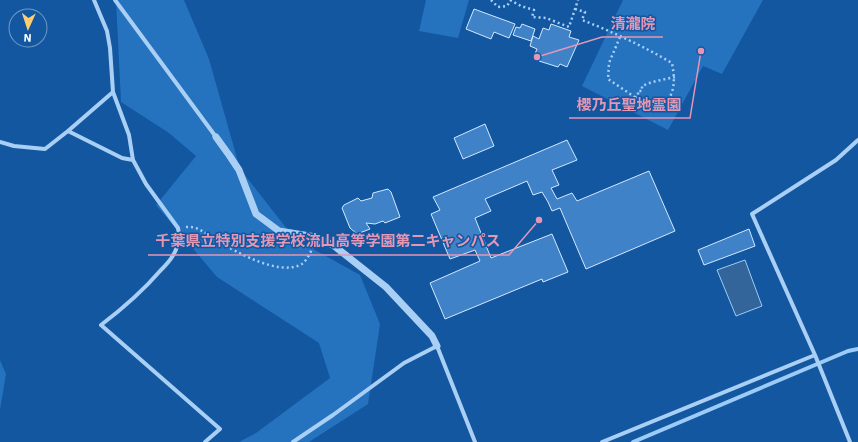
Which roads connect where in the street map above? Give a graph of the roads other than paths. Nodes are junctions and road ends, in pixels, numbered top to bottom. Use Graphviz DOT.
graph roads {
  1 [pos="94,0"];
  2 [pos="115,0"];
  3 [pos="113,92"];
  4 [pos="68,131"];
  5 [pos="216,137"];
  6 [pos="858,140"];
  7 [pos="0,142"];
  8 [pos="133,160"];
  9 [pos="437,346"];
  10 [pos="815,355"];
  11 [pos="205,442"];
  12 [pos="293,442"];
  13 [pos="475,442"];
  14 [pos="602,442"];
  15 [pos="850,442"];
  1 -- 3 [label="street"];
  2 -- 5 [label="street"];
  3 -- 4 [label="street"];
  3 -- 8 [label="street"];
  4 -- 7 [label="street"];
  4 -- 8 [label="street"];
  5 -- 9 [label="street"];
  6 -- 10 [label="street"];
  8 -- 11 [label="street"];
  9 -- 12 [label="street"];
  9 -- 13 [label="street"];
  10 -- 14 [label="street"];
  10 -- 15 [label="street"];
}
